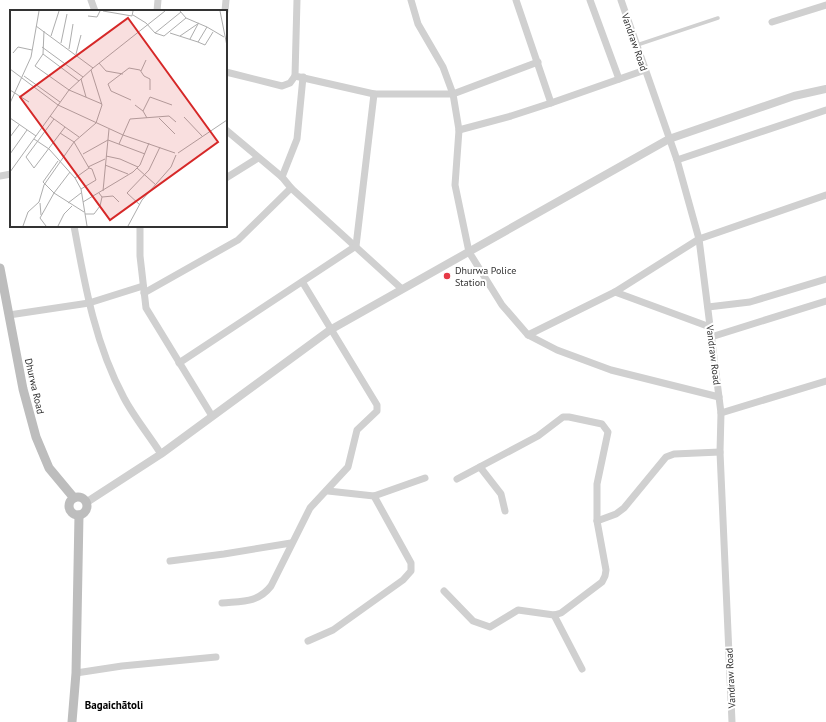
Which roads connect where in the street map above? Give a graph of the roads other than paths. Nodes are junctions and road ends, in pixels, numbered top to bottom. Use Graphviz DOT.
graph roads {
  1 [pos="90,0"];
  2 [pos="158,0"];
  3 [pos="226,0"];
  4 [pos="297,0"];
  5 [pos="412,0"];
  6 [pos="516,0"];
  7 [pos="590,0"];
  8 [pos="621,0"];
  9 [pos="826,6"];
  10 [pos="95,10"];
  11 [pos="157,10"];
  12 [pos="225,10"];
  13 [pos="718,18"];
  14 [pos="772,22"];
  15 [pos="636,45"];
  16 [pos="538,62"];
  17 [pos="645,70"];
  18 [pos="227,72"];
  19 [pos="295,76"];
  20 [pos="303,77"];
  21 [pos="619,79"];
  22 [pos="826,89"];
  23 [pos="374,94"];
  24 [pos="453,94"];
  25 [pos="552,103"];
  26 [pos="826,110"];
  27 [pos="460,130"];
  28 [pos="227,131"];
  29 [pos="668,139"];
  30 [pos="258,158"];
  31 [pos="677,160"];
  32 [pos="10,174"];
  33 [pos="0,176"];
  34 [pos="227,177"];
  35 [pos="282,177"];
  36 [pos="291,188"];
  37 [pos="826,195"];
  38 [pos="74,227"];
  39 [pos="140,228"];
  40 [pos="699,239"];
  41 [pos="356,246"];
  42 [pos="469,252"];
  43 [pos="0,268"];
  44 [pos="826,279"];
  45 [pos="303,282"];
  46 [pos="144,289"];
  47 [pos="402,289"];
  48 [pos="615,292"];
  49 [pos="826,301"];
  50 [pos="89,304"];
  51 [pos="708,307"];
  52 [pos="9,315"];
  53 [pos="710,327"];
  54 [pos="330,330"];
  55 [pos="528,335"];
  56 [pos="711,337"];
  57 [pos="179,363"];
  58 [pos="826,381"];
  59 [pos="719,397"];
  60 [pos="721,413"];
  61 [pos="212,416"];
  62 [pos="720,452"];
  63 [pos="161,454"];
  64 [pos="480,467"];
  65 [pos="425,478"];
  66 [pos="457,479"];
  67 [pos="328,491"];
  68 [pos="374,496"];
  69 [pos="74,498"];
  70 [pos="87,502"];
  71 [pos="506,512"];
  72 [pos="79,515"];
  73 [pos="597,521"];
  74 [pos="291,543"];
  75 [pos="170,561"];
  76 [pos="444,591"];
  77 [pos="222,603"];
  78 [pos="554,615"];
  79 [pos="308,641"];
  80 [pos="216,657"];
  81 [pos="582,669"];
  82 [pos="76,673"];
  83 [pos="72,722"];
  84 [pos="732,722"];
  1 -- 10 [label="street"];
  2 -- 11 [label="street"];
  3 -- 12 [label="street"];
  4 -- 19 [label="street"];
  5 -- 24 [label="street"];
  6 -- 16 [label="street"];
  7 -- 21 [label="street"];
  8 -- 15 [label="street, Vandraw Road"];
  9 -- 14 [label="street"];
  13 -- 15 [label="lane"];
  15 -- 17 [label="street, Vandraw Road"];
  16 -- 24 [label="street"];
  16 -- 25 [label="street"];
  17 -- 21 [label="street"];
  17 -- 29 [label="street, Vandraw Road"];
  18 -- 19 [label="street"];
  19 -- 20 [label="street"];
  20 -- 23 [label="street"];
  20 -- 35 [label="street"];
  21 -- 25 [label="street"];
  22 -- 29 [label="street"];
  23 -- 24 [label="street"];
  23 -- 41 [label="street"];
  24 -- 27 [label="street"];
  25 -- 27 [label="street"];
  26 -- 31 [label="street"];
  27 -- 42 [label="street"];
  28 -- 30 [label="street"];
  29 -- 31 [label="street, Vandraw Road"];
  29 -- 42 [label="street"];
  30 -- 34 [label="street"];
  30 -- 35 [label="street"];
  31 -- 40 [label="street, Vandraw Road"];
  32 -- 33 [label="street"];
  35 -- 36 [label="street"];
  36 -- 41 [label="street"];
  36 -- 46 [label="street"];
  37 -- 40 [label="street"];
  38 -- 50 [label="street"];
  39 -- 46 [label="street"];
  40 -- 48 [label="street"];
  40 -- 51 [label="street, Vandraw Road"];
  41 -- 45 [label="street"];
  41 -- 47 [label="street"];
  42 -- 47 [label="street"];
  42 -- 55 [label="street"];
  43 -- 52 [label="main road, Dhurwa Road"];
  44 -- 51 [label="street"];
  45 -- 54 [label="street"];
  45 -- 57 [label="street"];
  46 -- 50 [label="street"];
  46 -- 57 [label="street"];
  47 -- 54 [label="street"];
  48 -- 53 [label="street"];
  48 -- 55 [label="street"];
  49 -- 56 [label="street"];
  50 -- 52 [label="street"];
  50 -- 63 [label="street"];
  51 -- 53 [label="street, Vandraw Road"];
  52 -- 69 [label="main road, Dhurwa Road"];
  53 -- 56 [label="street, Vandraw Road"];
  54 -- 61 [label="street"];
  54 -- 67 [label="street"];
  55 -- 59 [label="street"];
  56 -- 59 [label="street, Vandraw Road"];
  57 -- 61 [label="street"];
  58 -- 60 [label="street"];
  59 -- 60 [label="street, Vandraw Road"];
  60 -- 62 [label="street, Vandraw Road"];
  61 -- 63 [label="street"];
  62 -- 73 [label="street"];
  62 -- 84 [label="street, Vandraw Road"];
  63 -- 70 [label="street"];
  64 -- 66 [label="street"];
  64 -- 71 [label="street"];
  64 -- 73 [label="street"];
  65 -- 68 [label="street"];
  67 -- 68 [label="street"];
  67 -- 74 [label="street"];
  68 -- 79 [label="street"];
  69 -- 70 [label="main road"];
  69 -- 72 [label="main road"];
  70 -- 72 [label="main road"];
  72 -- 82 [label="main road"];
  73 -- 78 [label="street"];
  74 -- 75 [label="street"];
  74 -- 77 [label="street"];
  76 -- 78 [label="street"];
  78 -- 81 [label="street"];
  80 -- 82 [label="street"];
  82 -- 83 [label="main road"];
}
